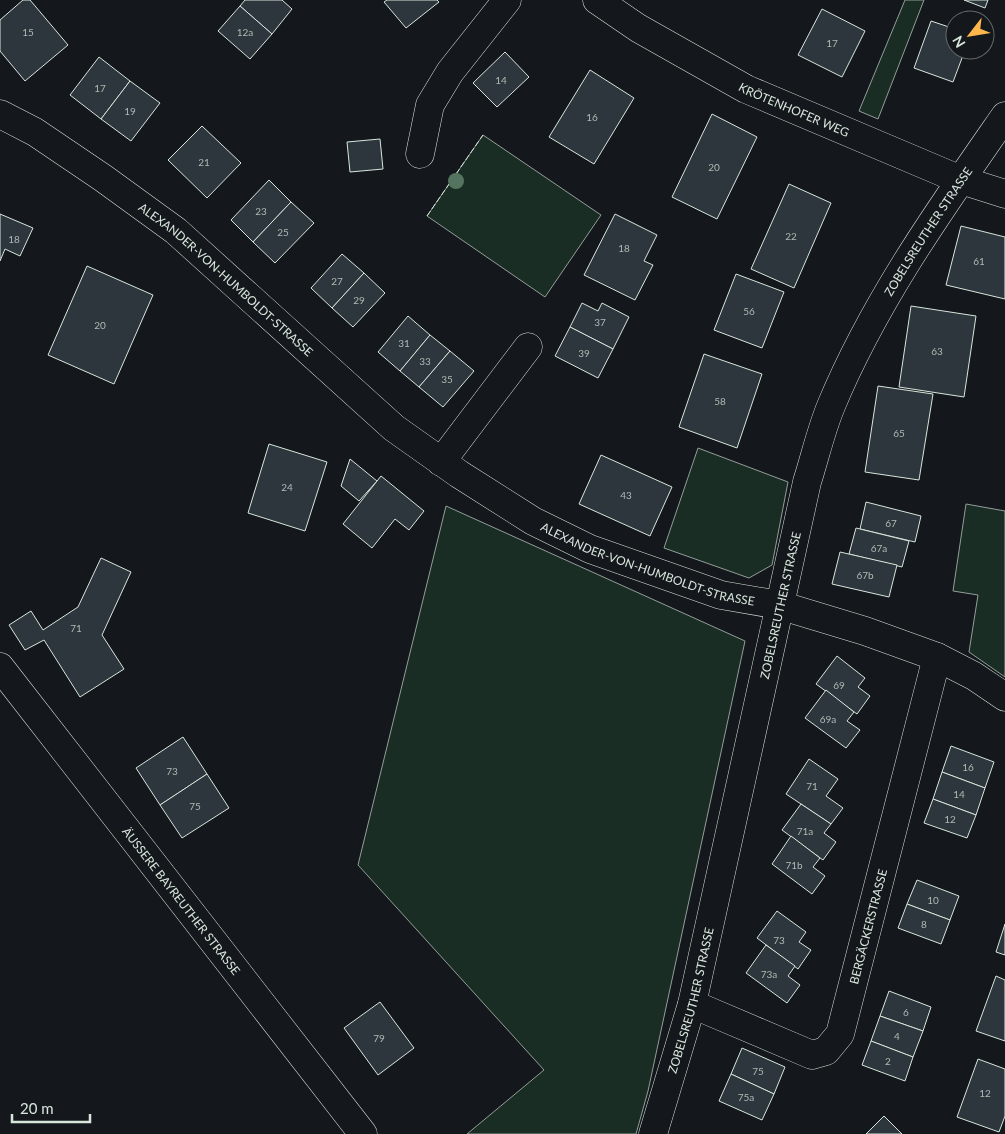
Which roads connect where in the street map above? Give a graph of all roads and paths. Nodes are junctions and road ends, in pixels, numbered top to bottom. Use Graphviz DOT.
graph roads {
  1 [pos="507,0"];
  2 [pos="597,0"];
  3 [pos="0,114"];
  4 [pos="1005,116"];
  5 [pos="420,154"];
  6 [pos="961,180"];
  7 [pos="1005,194"];
  8 [pos="528,347"];
  9 [pos="441,462"];
  10 [pos="779,605"];
  11 [pos="937,657"];
  12 [pos="0,667"];
  13 [pos="1005,697"];
  14 [pos="692,1004"];
  15 [pos="363,1134"];
  16 [pos="653,1134"];
  1 -- 5 [label="street"];
  2 -- 6 [label="street, KRÖTENHOFER WEG"];
  3 -- 9 [label="street, ALEXANDER-VON-HUMBOLDT-STRASSE"];
  4 -- 6 [label="street, ZOBELSREUTHER STRASSE"];
  6 -- 7 [label="street, KRÖTENHOFER WEG"];
  6 -- 10 [label="street, ZOBELSREUTHER STRASSE"];
  8 -- 9 [label="street"];
  9 -- 10 [label="street, ALEXANDER-VON-HUMBOLDT-STRASSE"];
  10 -- 11 [label="street, ALEXANDER-VON-HUMBOLDT-STRASSE"];
  10 -- 14 [label="street, ZOBELSREUTHER STRASSE"];
  11 -- 13 [label="street, ALEXANDER-VON-HUMBOLDT-STRASSE"];
  11 -- 14 [label="street, BERGÄCKERSTRASSE"];
  12 -- 15 [label="street, ÄUSSERE BAYREUTHER STRASSE"];
  14 -- 16 [label="street, ZOBELSREUTHER STRASSE"];
}
